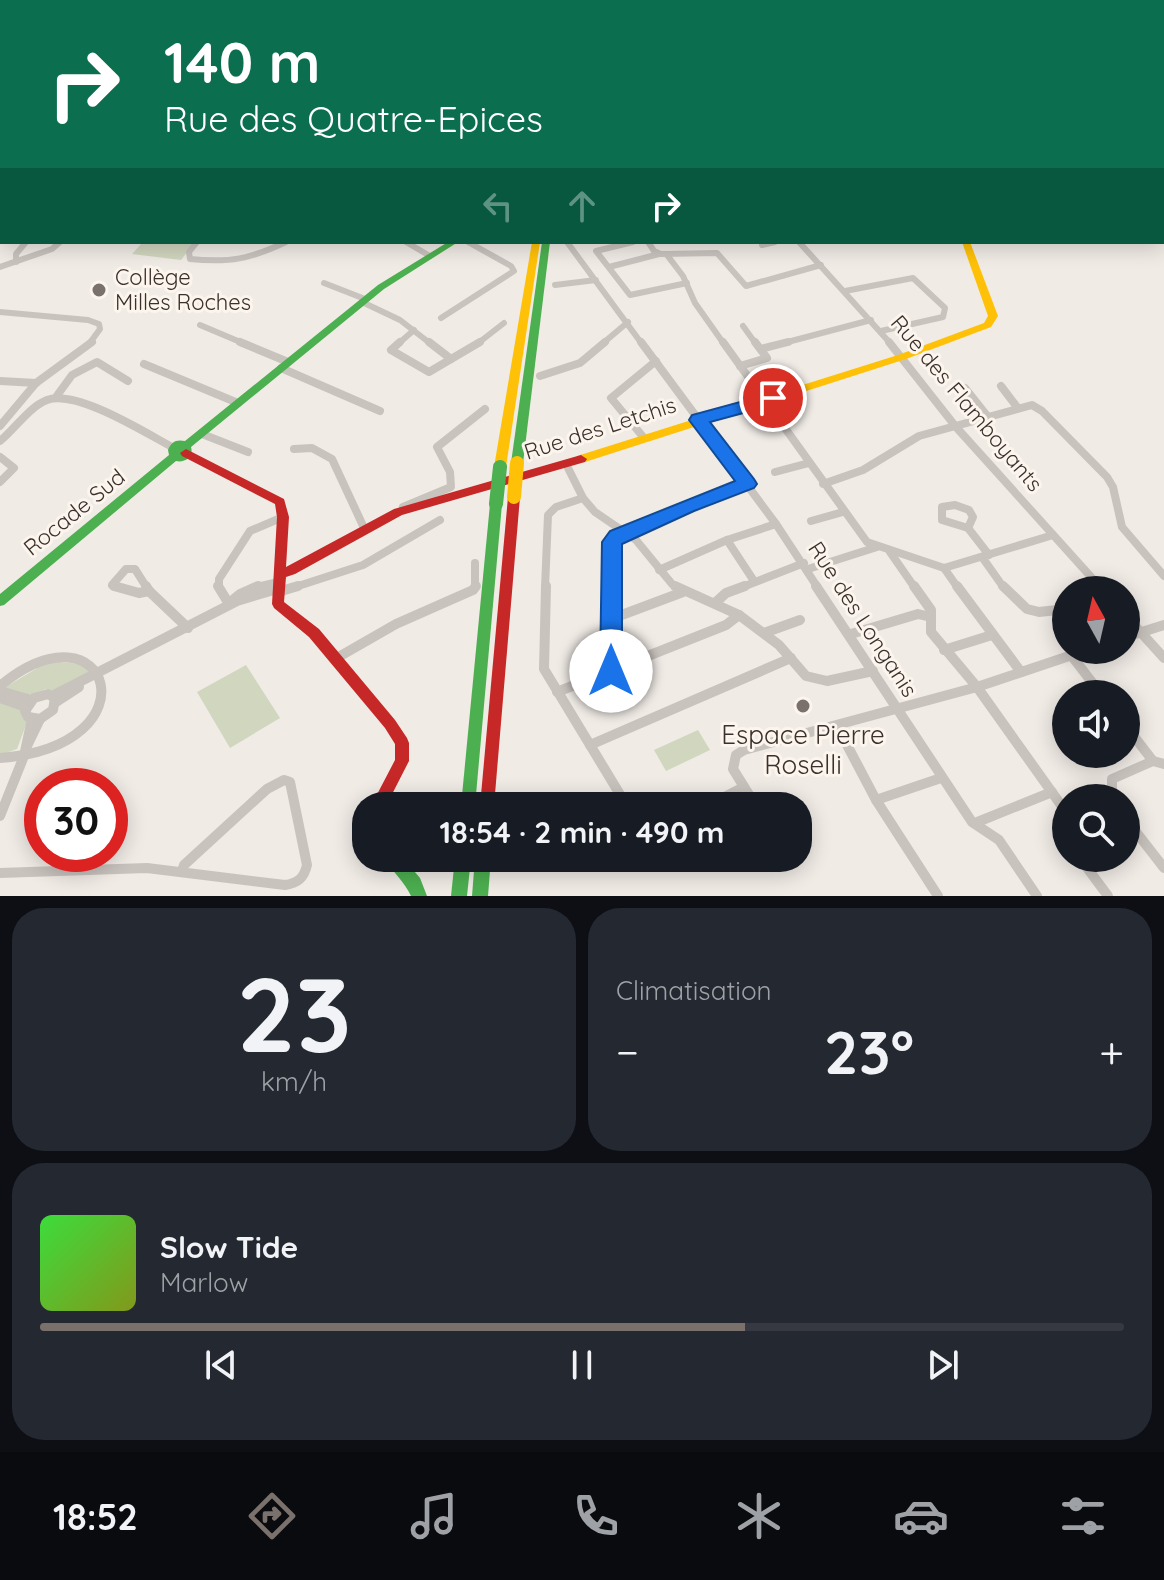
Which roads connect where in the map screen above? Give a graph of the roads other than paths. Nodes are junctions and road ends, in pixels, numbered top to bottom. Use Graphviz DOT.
graph roads {
  1 [pos="1135,0"];
  2 [pos="1153,0"];
  3 [pos="24,244"];
  4 [pos="58,244"];
  5 [pos="195,244"];
  6 [pos="282,244"];
  7 [pos="409,244"];
  8 [pos="451,244"];
  9 [pos="472,244"];
  10 [pos="527,244"];
  11 [pos="536,244"];
  12 [pos="546,244"];
  13 [pos="569,244"];
  14 [pos="625,244"];
  15 [pos="649,244"];
  16 [pos="766,244"];
  17 [pos="801,244"];
  18 [pos="967,244"];
  19 [pos="762,245"];
  20 [pos="664,254"];
  21 [pos="430,256"];
  22 [pos="16,262"];
  23 [pos="821,265"];
  24 [pos="0,267"];
  25 [pos="609,267"];
  26 [pos="596,280"];
  27 [pos="324,283"];
  28 [pos="687,283"];
  29 [pos="555,285"];
  30 [pos="845,291"];
  31 [pos="363,300"];
  32 [pos="0,312"];
  33 [pos="441,318"];
  34 [pos="871,320"];
  35 [pos="628,322"];
  36 [pos="504,323"];
  37 [pos="200,325"];
  38 [pos="743,326"];
  39 [pos="414,330"];
  40 [pos="881,331"];
  41 [pos="518,335"];
  42 [pos="761,349"];
  43 [pos="902,357"];
  44 [pos="451,359"];
  45 [pos="656,361"];
  46 [pos="144,364"];
  47 [pos="285,365"];
  48 [pos="740,366"];
  49 [pos="540,376"];
  50 [pos="0,381"];
  51 [pos="128,381"];
  52 [pos="36,383"];
  53 [pos="1001,386"];
  54 [pos="965,388"];
  55 [pos="56,397"];
  56 [pos="765,401"];
  57 [pos="238,403"];
  58 [pos="1017,407"];
  59 [pos="485,409"];
  60 [pos="380,411"];
  61 [pos="988,417"];
  62 [pos="698,420"];
  63 [pos="0,426"];
  64 [pos="956,427"];
  65 [pos="202,434"];
  66 [pos="644,438"];
  67 [pos="0,441"];
  68 [pos="294,449"];
  69 [pos="180,451"];
  70 [pos="248,452"];
  71 [pos="0,457"];
  72 [pos="809,463"];
  73 [pos="566,464"];
  74 [pos="775,472"];
  75 [pos="0,482"];
  76 [pos="748,484"];
  77 [pos="823,484"];
  78 [pos="583,498"];
  79 [pos="398,512"];
  80 [pos="843,512"];
  81 [pos="283,517"];
  82 [pos="440,520"];
  83 [pos="811,521"];
  84 [pos="776,524"];
  85 [pos="968,528"];
  86 [pos="365,530"];
  87 [pos="626,533"];
  88 [pos="1053,535"];
  89 [pos="727,540"];
  90 [pos="877,547"];
  91 [pos="889,551"];
  92 [pos="986,556"];
  93 [pos="475,563"];
  94 [pos="806,566"];
  95 [pos="944,568"];
  96 [pos="659,570"];
  97 [pos="1090,576"];
  98 [pos="1164,576"];
  99 [pos="754,581"];
  100 [pos="278,584"];
  101 [pos="149,591"];
  102 [pos="683,592"];
  103 [pos="0,601"];
  104 [pos="715,603"];
  105 [pos="229,604"];
  106 [pos="1052,610"];
  107 [pos="739,615"];
  108 [pos="931,617"];
  109 [pos="611,619"];
  110 [pos="800,620"];
  111 [pos="1164,625"];
  112 [pos="188,628"];
  113 [pos="1141,632"];
  114 [pos="764,633"];
  115 [pos="851,634"];
  116 [pos="992,635"];
  117 [pos="944,650"];
  118 [pos="791,658"];
  119 [pos="1164,658"];
  120 [pos="335,659"];
  121 [pos="1052,661"];
  122 [pos="1078,664"];
  123 [pos="611,671"];
  124 [pos="873,671"];
  125 [pos="1021,672"];
  126 [pos="93,678"];
  127 [pos="1090,680"];
  128 [pos="977,687"];
  129 [pos="0,688"];
  130 [pos="557,692"];
  131 [pos="0,698"];
  132 [pos="54,699"];
  133 [pos="28,704"];
  134 [pos="897,708"];
  135 [pos="36,719"];
  136 [pos="837,726"];
  137 [pos="1140,741"];
  138 [pos="590,745"];
  139 [pos="25,752"];
  140 [pos="0,758"];
  141 [pos="1159,762"];
  142 [pos="941,778"];
  143 [pos="1111,784"];
  144 [pos="742,788"];
  145 [pos="385,792"];
  146 [pos="469,792"];
  147 [pos="488,792"];
  148 [pos="619,792"];
  149 [pos="734,792"];
  150 [pos="745,792"];
  151 [pos="1052,792"];
  152 [pos="876,800"];
  153 [pos="0,816"];
  154 [pos="975,823"];
  155 [pos="1140,841"];
  156 [pos="1163,866"];
  157 [pos="182,871"];
  158 [pos="404,872"];
  159 [pos="462,872"];
  160 [pos="482,872"];
  161 [pos="1090,872"];
  162 [pos="0,873"];
  163 [pos="419,896"];
  164 [pos="459,896"];
  165 [pos="480,896"];
  166 [pos="938,896"];
  167 [pos="1037,896"];
  168 [pos="1108,896"];
  1 -- 2 [label="street"];
  3 -- 22 [label="street"];
  4 -- 22 [label="street"];
  5 -- 6 [label="street"];
  7 -- 21 [label="street"];
  8 -- 21 [label="main road, Rocade Sud"];
  9 -- 33 [label="street"];
  10 -- 41 [label="main road"];
  11 -- 41 [label="main road"];
  12 -- 147 [label="main road, bridge"];
  13 -- 26 [label="street, Rue des Longanis"];
  14 -- 25 [label="street"];
  15 -- 20 [label="street"];
  16 -- 19 [label="street"];
  17 -- 23 [label="street, Rue des Flamboyants"];
  18 -- 43 [label="main road, Rue des Letchis"];
  20 -- 23 [label="street"];
  20 -- 25 [label="street"];
  20 -- 28 [label="street"];
  21 -- 31 [label="main road, Rocade Sud"];
  22 -- 24 [label="street"];
  23 -- 30 [label="street, Rue des Flamboyants"];
  25 -- 28 [label="street"];
  26 -- 29 [label="street"];
  26 -- 35 [label="street, Rue des Longanis"];
  27 -- 31 [label="street"];
  28 -- 48 [label="street"];
  30 -- 34 [label="street, Rue des Flamboyants"];
  30 -- 40 [label="street"];
  31 -- 39 [label="street"];
  31 -- 47 [label="main road, Rocade Sud"];
  32 -- 52 [label="street"];
  34 -- 40 [label="street, Rue des Flamboyants"];
  34 -- 42 [label="street"];
  35 -- 45 [label="street, Rue des Longanis"];
  35 -- 49 [label="street"];
  36 -- 44 [label="street"];
  37 -- 47 [label="street"];
  38 -- 42 [label="street"];
  39 -- 44 [label="street"];
  39 -- 44 [label="street"];
  40 -- 43 [label="street, Rue des Flamboyants"];
  41 -- 146 [label="main road, bridge"];
  42 -- 48 [label="street"];
  43 -- 56 [label="main road, Rue des Letchis"];
  43 -- 64 [label="street, Rue des Flamboyants"];
  45 -- 62 [label="street, Rue des Longanis"];
  45 -- 66 [label="street"];
  46 -- 57 [label="street"];
  47 -- 57 [label="main road, Rocade Sud"];
  47 -- 60 [label="street"];
  48 -- 56 [label="street"];
  50 -- 52 [label="street"];
  51 -- 55 [label="street"];
  52 -- 63 [label="street"];
  53 -- 58 [label="street"];
  54 -- 61 [label="street"];
  55 -- 67 [label="street"];
  55 -- 69 [label="street"];
  56 -- 62 [label="main road, Rue des Letchis"];
  56 -- 72 [label="street"];
  57 -- 65 [label="main road, Rocade Sud"];
  58 -- 61 [label="street"];
  58 -- 98 [label="street"];
  59 -- 79 [label="street"];
  61 -- 64 [label="street"];
  62 -- 66 [label="main road, Rue des Letchis"];
  62 -- 76 [label="street, Rue des Longanis"];
  64 -- 77 [label="street"];
  64 -- 88 [label="street, Rue des Flamboyants"];
  65 -- 69 [label="main road, Rocade Sud"];
  65 -- 70 [label="street"];
  66 -- 73 [label="main road, Rue des Letchis"];
  68 -- 86 [label="street"];
  69 -- 81 [label="main road"];
  69 -- 103 [label="main road, Rocade Sud"];
  71 -- 75 [label="street"];
  72 -- 74 [label="street"];
  72 -- 77 [label="street"];
  73 -- 78 [label="street"];
  73 -- 79 [label="main road, Rue des Letchis"];
  76 -- 84 [label="street, Rue des Longanis"];
  76 -- 87 [label="street"];
  77 -- 80 [label="street"];
  78 -- 87 [label="street"];
  78 -- 130 [label="street"];
  79 -- 86 [label="main road, Rue des Letchis"];
  80 -- 83 [label="street"];
  80 -- 90 [label="street"];
  81 -- 100 [label="main road"];
  81 -- 105 [label="street"];
  82 -- 100 [label="street"];
  84 -- 89 [label="street"];
  84 -- 94 [label="street, Rue des Longanis"];
  85 -- 92 [label="street"];
  86 -- 100 [label="main road, Rue des Letchis"];
  87 -- 96 [label="street"];
  87 -- 109 [label="street"];
  88 -- 92 [label="street"];
  88 -- 97 [label="street, Rue des Flamboyants"];
  89 -- 96 [label="street"];
  89 -- 99 [label="street"];
  90 -- 91 [label="street"];
  90 -- 94 [label="street"];
  91 -- 95 [label="street"];
  91 -- 108 [label="street"];
  92 -- 95 [label="street"];
  92 -- 106 [label="street"];
  93 -- 120 [label="street"];
  94 -- 99 [label="street"];
  94 -- 115 [label="street, Rue des Longanis"];
  95 -- 116 [label="street"];
  96 -- 102 [label="street"];
  99 -- 104 [label="street"];
  100 -- 105 [label="street"];
  100 -- 120 [label="main road"];
  101 -- 101 [label="street"];
  101 -- 112 [label="street"];
  102 -- 104 [label="street"];
  102 -- 109 [label="street"];
  104 -- 107 [label="street"];
  105 -- 112 [label="street"];
  107 -- 114 [label="street"];
  107 -- 123 [label="street"];
  108 -- 115 [label="street"];
  108 -- 117 [label="street"];
  109 -- 123 [label="street"];
  110 -- 114 [label="street"];
  111 -- 113 [label="street"];
  112 -- 126 [label="street"];
  113 -- 119 [label="street"];
  114 -- 118 [label="street"];
  115 -- 124 [label="street, Rue des Longanis"];
  116 -- 117 [label="street"];
  116 -- 125 [label="street"];
  117 -- 128 [label="street"];
  118 -- 124 [label="street"];
  118 -- 138 [label="street"];
  120 -- 145 [label="main road"];
  121 -- 125 [label="street"];
  122 -- 127 [label="street"];
  123 -- 130 [label="street"];
  124 -- 134 [label="street, Rue des Longanis"];
  125 -- 128 [label="street"];
  126 -- 129 [label="street"];
  126 -- 132 [label="street"];
  126 -- 139 [label="street"];
  128 -- 134 [label="street"];
  128 -- 151 [label="street"];
  129 -- 133 [label="street"];
  130 -- 138 [label="street"];
  131 -- 133 [label="street"];
  132 -- 133 [label="street"];
  132 -- 135 [label="street"];
  133 -- 135 [label="street"];
  134 -- 136 [label="street"];
  134 -- 142 [label="street, Rue des Longanis"];
  135 -- 139 [label="street"];
  136 -- 144 [label="street"];
  136 -- 152 [label="street"];
  137 -- 141 [label="street"];
  138 -- 148 [label="street"];
  139 -- 140 [label="street"];
  139 -- 153 [label="street"];
  141 -- 143 [label="street"];
  142 -- 152 [label="street"];
  142 -- 154 [label="street, Rue des Longanis"];
  144 -- 149 [label="street"];
  144 -- 150 [label="street"];
  151 -- 154 [label="street"];
  152 -- 166 [label="street"];
  154 -- 167 [label="street, Rue des Longanis"];
  155 -- 156 [label="street"];
  157 -- 157 [label="street"];
  157 -- 162 [label="street"];
  158 -- 163 [label="main road"];
  159 -- 164 [label="main road"];
  160 -- 165 [label="main road"];
  161 -- 168 [label="street"];
}
